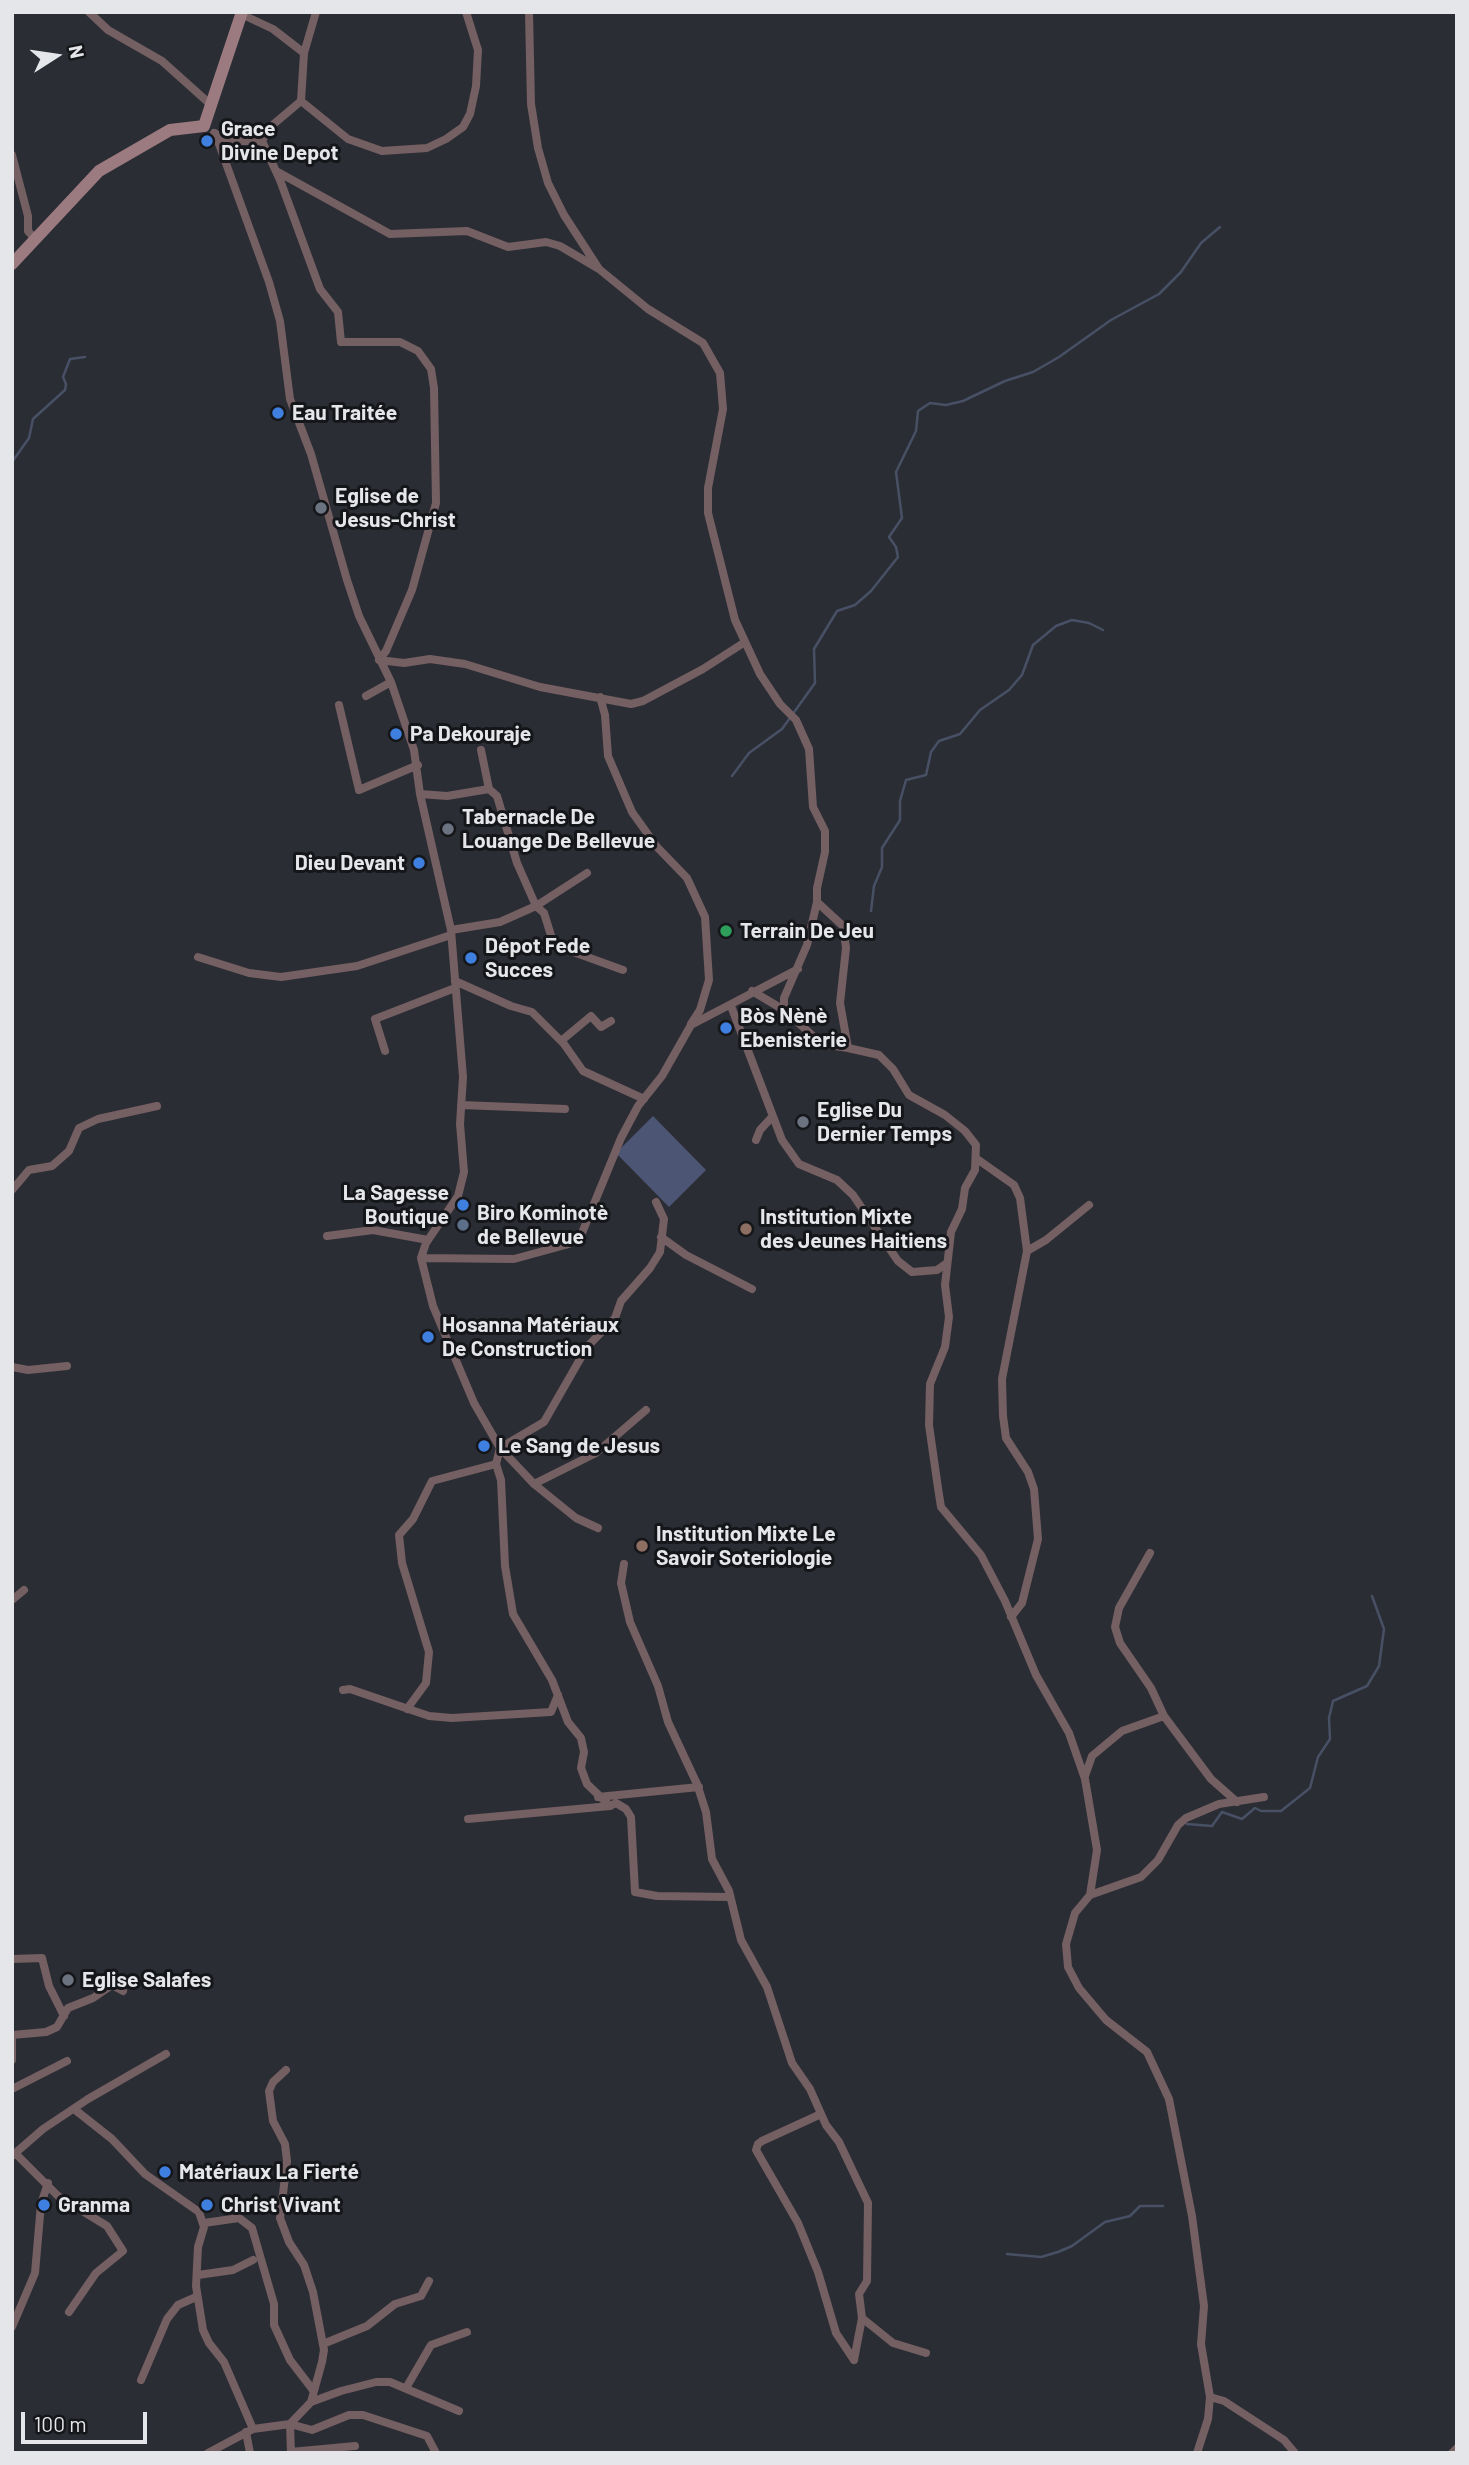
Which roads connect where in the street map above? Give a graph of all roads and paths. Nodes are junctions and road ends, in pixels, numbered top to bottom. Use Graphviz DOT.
graph roads {
  1 [pos="89,12"];
  2 [pos="316,12"];
  3 [pos="466,12"];
  4 [pos="529,12"];
  5 [pos="241,13"];
  6 [pos="304,53"];
  7 [pos="301,101"];
  8 [pos="210,104"];
  9 [pos="209,130"];
  10 [pos="262,141"];
  11 [pos="12,155"];
  12 [pos="276,171"];
  13 [pos="35,239"];
  14 [pos="12,264"];
  15 [pos="598,269"];
  16 [pos="745,642"];
  17 [pos="379,660"];
  18 [pos="391,682"];
  19 [pos="366,696"];
  20 [pos="600,697"];
  21 [pos="339,705"];
  22 [pos="481,750"];
  23 [pos="418,765"];
  24 [pos="489,789"];
  25 [pos="420,794"];
  26 [pos="587,873"];
  27 [pos="817,902"];
  28 [pos="536,906"];
  29 [pos="451,932"];
  30 [pos="198,957"];
  31 [pos="623,970"];
  32 [pos="798,970"];
  33 [pos="455,984"];
  34 [pos="752,991"];
  35 [pos="731,1006"];
  36 [pos="783,1010"];
  37 [pos="611,1021"];
  38 [pos="691,1025"];
  39 [pos="561,1041"];
  40 [pos="849,1048"];
  41 [pos="386,1051"];
  42 [pos="644,1099"];
  43 [pos="461,1105"];
  44 [pos="157,1106"];
  45 [pos="565,1109"];
  46 [pos="772,1117"];
  47 [pos="756,1140"];
  48 [pos="977,1158"];
  49 [pos="12,1191"];
  50 [pos="656,1202"];
  51 [pos="1089,1205"];
  52 [pos="327,1236"];
  53 [pos="661,1237"];
  54 [pos="428,1240"];
  55 [pos="1027,1251"];
  56 [pos="421,1258"];
  57 [pos="947,1263"];
  58 [pos="752,1289"];
  59 [pos="67,1366"];
  60 [pos="12,1367"];
  61 [pos="646,1410"];
  62 [pos="500,1448"];
  63 [pos="496,1464"];
  64 [pos="534,1484"];
  65 [pos="598,1528"];
  66 [pos="1150,1553"];
  67 [pos="624,1564"];
  68 [pos="24,1590"];
  69 [pos="12,1600"];
  70 [pos="1011,1617"];
  71 [pos="343,1690"];
  72 [pos="558,1695"];
  73 [pos="407,1709"];
  74 [pos="1164,1716"];
  75 [pos="1085,1779"];
  76 [pos="699,1787"];
  77 [pos="598,1797"];
  78 [pos="1264,1797"];
  79 [pos="1237,1802"];
  80 [pos="610,1806"];
  81 [pos="468,1819"];
  82 [pos="1090,1895"];
  83 [pos="730,1897"];
  84 [pos="12,1959"];
  85 [pos="123,1991"];
  86 [pos="64,2016"];
  87 [pos="12,2037"];
  88 [pos="166,2054"];
  89 [pos="12,2056"];
  90 [pos="66,2061"];
  91 [pos="286,2070"];
  92 [pos="12,2089"];
  93 [pos="74,2109"];
  94 [pos="821,2114"];
  95 [pos="14,2155"];
  96 [pos="48,2183"];
  97 [pos="204,2223"];
  98 [pos="253,2260"];
  99 [pos="198,2275"];
  100 [pos="429,2281"];
  101 [pos="196,2297"];
  102 [pos="69,2312"];
  103 [pos="862,2318"];
  104 [pos="12,2327"];
  105 [pos="467,2332"];
  106 [pos="323,2344"];
  107 [pos="926,2353"];
  108 [pos="141,2380"];
  109 [pos="406,2388"];
  110 [pos="313,2390"];
  111 [pos="1210,2397"];
  112 [pos="311,2402"];
  113 [pos="459,2411"];
  114 [pos="290,2424"];
  115 [pos="250,2431"];
  116 [pos="355,2446"];
  117 [pos="1457,2448"];
  118 [pos="209,2453"];
  119 [pos="250,2453"];
  120 [pos="291,2453"];
  121 [pos="436,2453"];
  122 [pos="1197,2453"];
  123 [pos="1295,2453"];
  124 [pos="1452,2453"];
  1 -- 8 [label="street"];
  2 -- 6 [label="street"];
  3 -- 7 [label="street"];
  4 -- 15 [label="street"];
  5 -- 6 [label="street"];
  5 -- 8 [label="street"];
  6 -- 7 [label="street"];
  7 -- 10 [label="street"];
  8 -- 9 [label="street"];
  9 -- 10 [label="street"];
  9 -- 13 [label="street"];
  9 -- 17 [label="street"];
  10 -- 12 [label="street"];
  11 -- 13 [label="street"];
  12 -- 15 [label="street"];
  12 -- 17 [label="street"];
  13 -- 14 [label="street"];
  15 -- 16 [label="street"];
  16 -- 20 [label="street"];
  16 -- 27 [label="street"];
  17 -- 18 [label="street"];
  17 -- 20 [label="street"];
  18 -- 19 [label="street"];
  18 -- 23 [label="street"];
  20 -- 38 [label="street"];
  21 -- 23 [label="street"];
  22 -- 24 [label="street"];
  23 -- 25 [label="street"];
  24 -- 25 [label="street"];
  24 -- 28 [label="street"];
  25 -- 29 [label="street"];
  26 -- 28 [label="street"];
  27 -- 32 [label="street"];
  27 -- 40 [label="street"];
  28 -- 29 [label="street"];
  28 -- 31 [label="street"];
  29 -- 30 [label="street"];
  29 -- 33 [label="street"];
  32 -- 34 [label="street"];
  32 -- 36 [label="street"];
  33 -- 39 [label="street"];
  33 -- 41 [label="street"];
  33 -- 43 [label="street"];
  34 -- 35 [label="street"];
  34 -- 36 [label="street"];
  35 -- 38 [label="street"];
  35 -- 46 [label="street"];
  36 -- 40 [label="street"];
  37 -- 39 [label="street"];
  38 -- 42 [label="street"];
  39 -- 42 [label="street"];
  40 -- 48 [label="street"];
  42 -- 56 [label="street"];
  43 -- 45 [label="street"];
  43 -- 54 [label="street"];
  44 -- 49 [label="street"];
  46 -- 47 [label="street"];
  46 -- 57 [label="street"];
  48 -- 55 [label="street"];
  48 -- 57 [label="street"];
  50 -- 53 [label="street"];
  51 -- 55 [label="street"];
  52 -- 54 [label="street"];
  53 -- 58 [label="street"];
  53 -- 62 [label="street"];
  54 -- 56 [label="street"];
  55 -- 70 [label="street"];
  56 -- 62 [label="street"];
  57 -- 70 [label="street"];
  59 -- 60 [label="street"];
  61 -- 64 [label="street"];
  62 -- 63 [label="street"];
  62 -- 64 [label="street"];
  63 -- 72 [label="street"];
  63 -- 73 [label="street"];
  64 -- 65 [label="street"];
  66 -- 74 [label="street"];
  67 -- 76 [label="street"];
  68 -- 69 [label="street"];
  70 -- 75 [label="street"];
  71 -- 73 [label="street"];
  72 -- 73 [label="street"];
  72 -- 77 [label="street"];
  74 -- 75 [label="street"];
  74 -- 79 [label="street"];
  75 -- 82 [label="street"];
  76 -- 77 [label="street"];
  76 -- 83 [label="street"];
  77 -- 80 [label="street"];
  78 -- 79 [label="street"];
  79 -- 82 [label="street"];
  80 -- 81 [label="street"];
  80 -- 83 [label="street"];
  82 -- 111 [label="street"];
  83 -- 94 [label="street"];
  84 -- 86 [label="street"];
  85 -- 86 [label="street"];
  86 -- 87 [label="street"];
  87 -- 89 [label="street"];
  88 -- 93 [label="street"];
  90 -- 92 [label="street"];
  91 -- 106 [label="street"];
  93 -- 95 [label="street"];
  93 -- 97 [label="street"];
  94 -- 103 [label="street"];
  94 -- 103 [label="street"];
  95 -- 96 [label="street"];
  96 -- 102 [label="street"];
  96 -- 104 [label="street"];
  97 -- 99 [label="street"];
  97 -- 110 [label="street"];
  98 -- 99 [label="street"];
  99 -- 101 [label="street"];
  100 -- 106 [label="street"];
  101 -- 108 [label="street"];
  101 -- 115 [label="street"];
  103 -- 107 [label="street"];
  105 -- 109 [label="street"];
  106 -- 110 [label="street"];
  109 -- 112 [label="street"];
  109 -- 113 [label="street"];
  110 -- 112 [label="street"];
  111 -- 122 [label="street"];
  111 -- 123 [label="street"];
  112 -- 114 [label="street"];
  114 -- 115 [label="street"];
  114 -- 120 [label="street"];
  114 -- 121 [label="street"];
  115 -- 118 [label="street"];
  115 -- 119 [label="street"];
  116 -- 120 [label="street"];
  117 -- 124 [label="street"];
}
